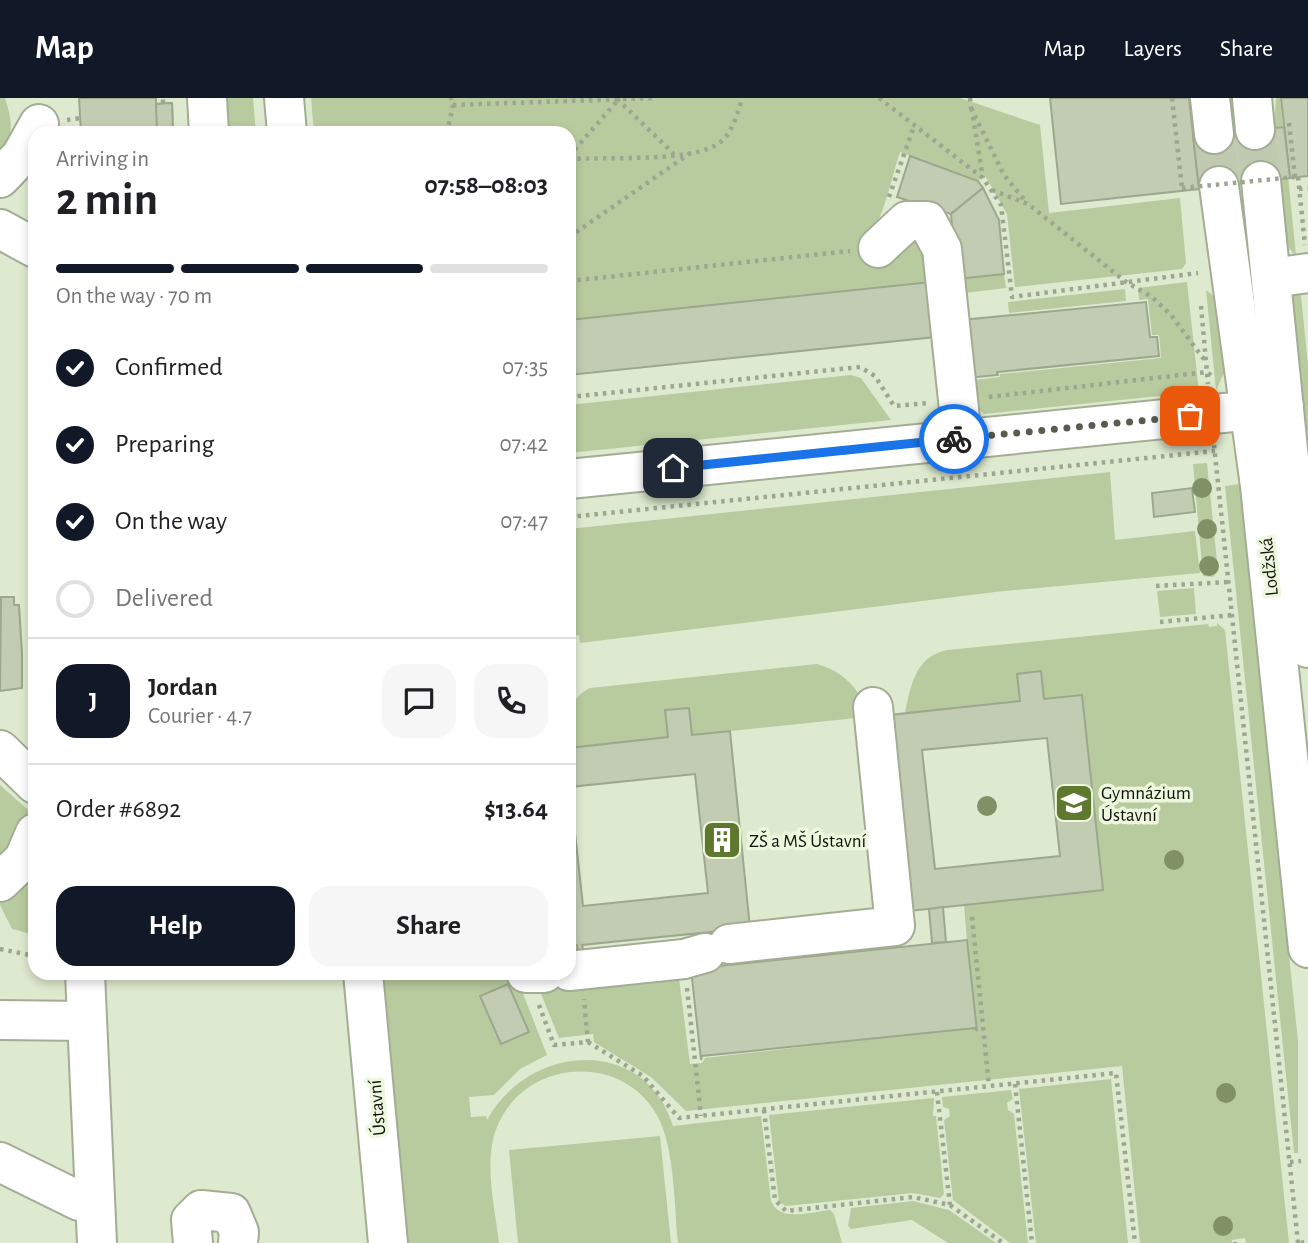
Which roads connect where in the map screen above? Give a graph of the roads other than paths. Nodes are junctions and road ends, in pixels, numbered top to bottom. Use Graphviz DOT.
graph roads {
  1 [pos="207,98"];
  2 [pos="284,98"];
  3 [pos="209,126"];
  4 [pos="286,126"];
  5 [pos="28,134"];
  6 [pos="0,178"];
  7 [pos="1261,181"];
  8 [pos="1219,186"];
  9 [pos="0,229"];
  10 [pos="28,244"];
  11 [pos="878,248"];
  12 [pos="1307,265"];
  13 [pos="1271,278"];
  14 [pos="1267,409"];
  15 [pos="961,438"];
  16 [pos="576,478"];
  17 [pos="1308,648"];
  18 [pos="873,707"];
  19 [pos="0,750"];
  20 [pos="1298,763"];
  21 [pos="28,777"];
  22 [pos="28,850"];
  23 [pos="0,882"];
  24 [pos="1308,948"];
  25 [pos="576,970"];
  26 [pos="85,980"];
  27 [pos="364,980"];
  28 [pos="0,1020"];
  29 [pos="87,1021"];
  30 [pos="0,1162"];
  31 [pos="79,1201"];
  32 [pos="97,1243"];
  33 [pos="193,1243"];
  34 [pos="238,1243"];
  35 [pos="388,1243"];
  1 -- 3 [label="street"];
  2 -- 4 [label="street"];
  5 -- 6 [label="street"];
  7 -- 13 [label="street, Lodžská"];
  8 -- 14 [label="street, Lodžská"];
  9 -- 10 [label="street"];
  11 -- 15 [label="street"];
  12 -- 13 [label="street"];
  13 -- 14 [label="street, Lodžská"];
  14 -- 15 [label="street"];
  14 -- 17 [label="street, Lodžská"];
  14 -- 20 [label="street, Lodžská"];
  15 -- 16 [label="street"];
  18 -- 25 [label="street"];
  19 -- 21 [label="street"];
  20 -- 24 [label="street, Lodžská"];
  22 -- 23 [label="street"];
  26 -- 29 [label="street"];
  27 -- 35 [label="street, Ústavní"];
  28 -- 29 [label="street"];
  29 -- 32 [label="street"];
  30 -- 31 [label="street"];
  33 -- 34 [label="street"];
}
